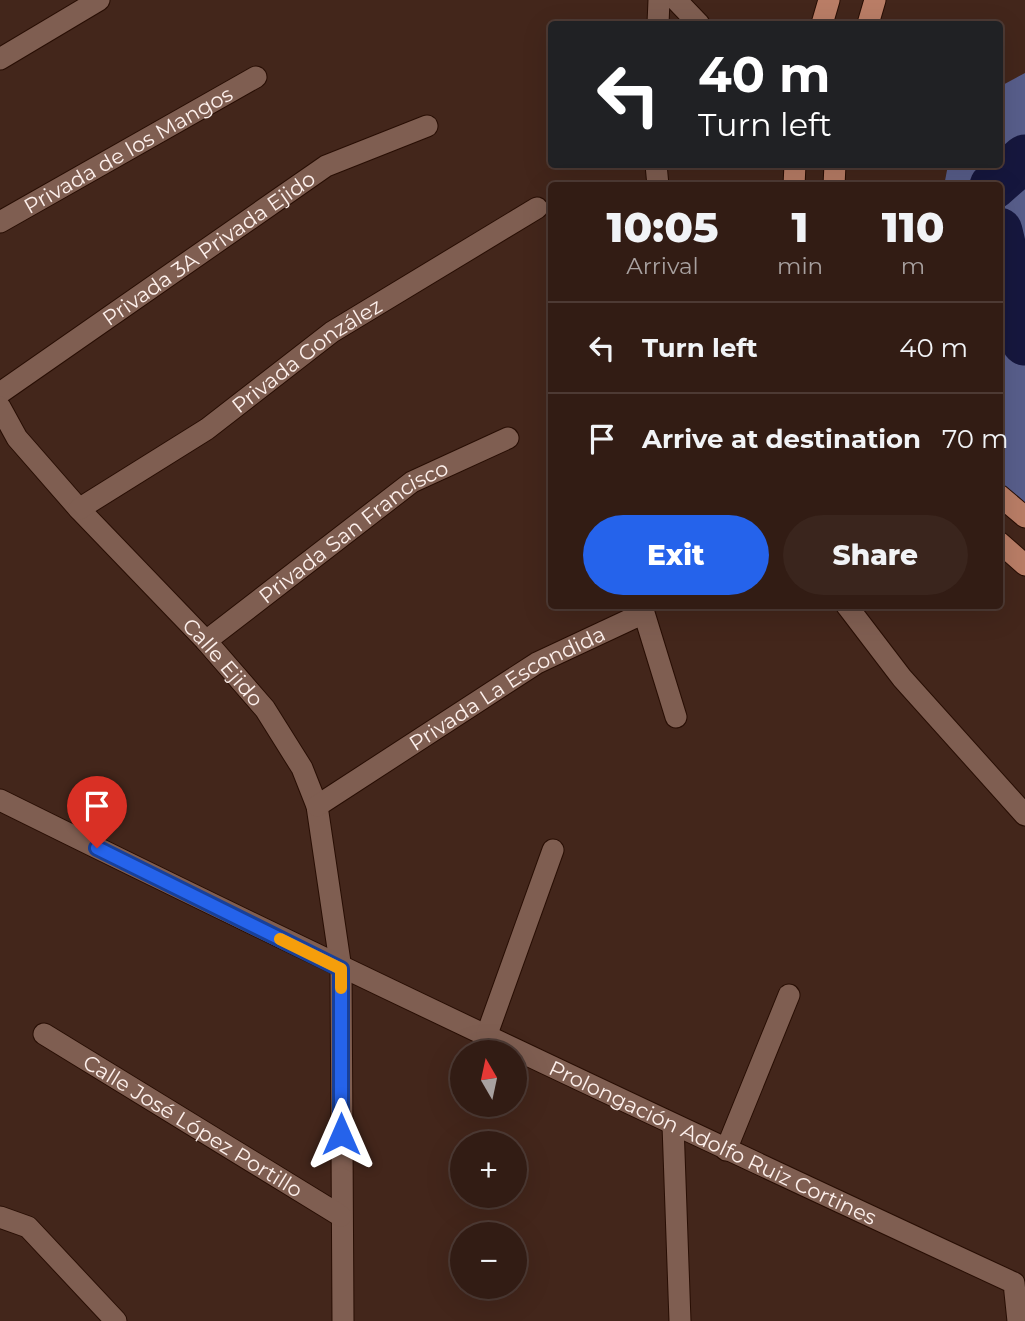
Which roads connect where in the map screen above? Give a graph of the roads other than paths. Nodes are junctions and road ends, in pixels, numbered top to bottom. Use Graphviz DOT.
graph roads {
  1 [pos="99,0"];
  2 [pos="659,0"];
  3 [pos="676,0"];
  4 [pos="829,0"];
  5 [pos="875,0"];
  6 [pos="658,21"];
  7 [pos="696,21"];
  8 [pos="823,21"];
  9 [pos="869,21"];
  10 [pos="0,59"];
  11 [pos="256,77"];
  12 [pos="428,126"];
  13 [pos="537,208"];
  14 [pos="0,222"];
  15 [pos="0,393"];
  16 [pos="0,407"];
  17 [pos="508,438"];
  18 [pos="9,443"];
  19 [pos="1003,498"];
  20 [pos="79,509"];
  21 [pos="1025,517"];
  22 [pos="1003,546"];
  23 [pos="1025,565"];
  24 [pos="849,609"];
  25 [pos="206,641"];
  26 [pos="676,717"];
  27 [pos="0,800"];
  28 [pos="317,806"];
  29 [pos="1025,815"];
  30 [pos="553,850"];
  31 [pos="341,969"];
  32 [pos="789,995"];
  33 [pos="44,1034"];
  34 [pos="488,1034"];
  35 [pos="673,1125"];
  36 [pos="726,1150"];
  37 [pos="341,1216"];
  38 [pos="0,1217"];
  39 [pos="116,1321"];
  40 [pos="343,1321"];
  41 [pos="680,1321"];
  42 [pos="1018,1321"];
  1 -- 10 [label="street"];
  2 -- 6 [label="street"];
  3 -- 7 [label="street"];
  4 -- 8 [label="main road"];
  5 -- 9 [label="main road"];
  11 -- 14 [label="street, Privada de los Mangos"];
  12 -- 15 [label="street, Privada 3A Privada Ejido"];
  13 -- 20 [label="street, Privada González"];
  16 -- 18 [label="street, Calle Ejido"];
  17 -- 25 [label="street, Privada San Francisco"];
  18 -- 20 [label="street, Calle Ejido"];
  19 -- 21 [label="main road"];
  20 -- 25 [label="street, Calle Ejido"];
  22 -- 23 [label="main road"];
  24 -- 29 [label="street"];
  25 -- 28 [label="street, Calle Ejido"];
  26 -- 28 [label="street, Privada La Escondida"];
  27 -- 31 [label="street, Prolongación Adolfo Ruiz Cortines"];
  28 -- 31 [label="street, Calle Ejido"];
  30 -- 34 [label="street"];
  31 -- 34 [label="street, Prolongación Adolfo Ruiz Cortines"];
  31 -- 37 [label="street, Calle Ejido"];
  32 -- 36 [label="street"];
  33 -- 37 [label="street, Calle José López Portillo"];
  34 -- 35 [label="street, Prolongación Adolfo Ruiz Cortines"];
  35 -- 36 [label="street, Prolongación Adolfo Ruiz Cortines"];
  35 -- 41 [label="street"];
  36 -- 42 [label="street, Prolongación Adolfo Ruiz Cortines"];
  37 -- 40 [label="street, Calle Ejido"];
  38 -- 39 [label="street"];
}
